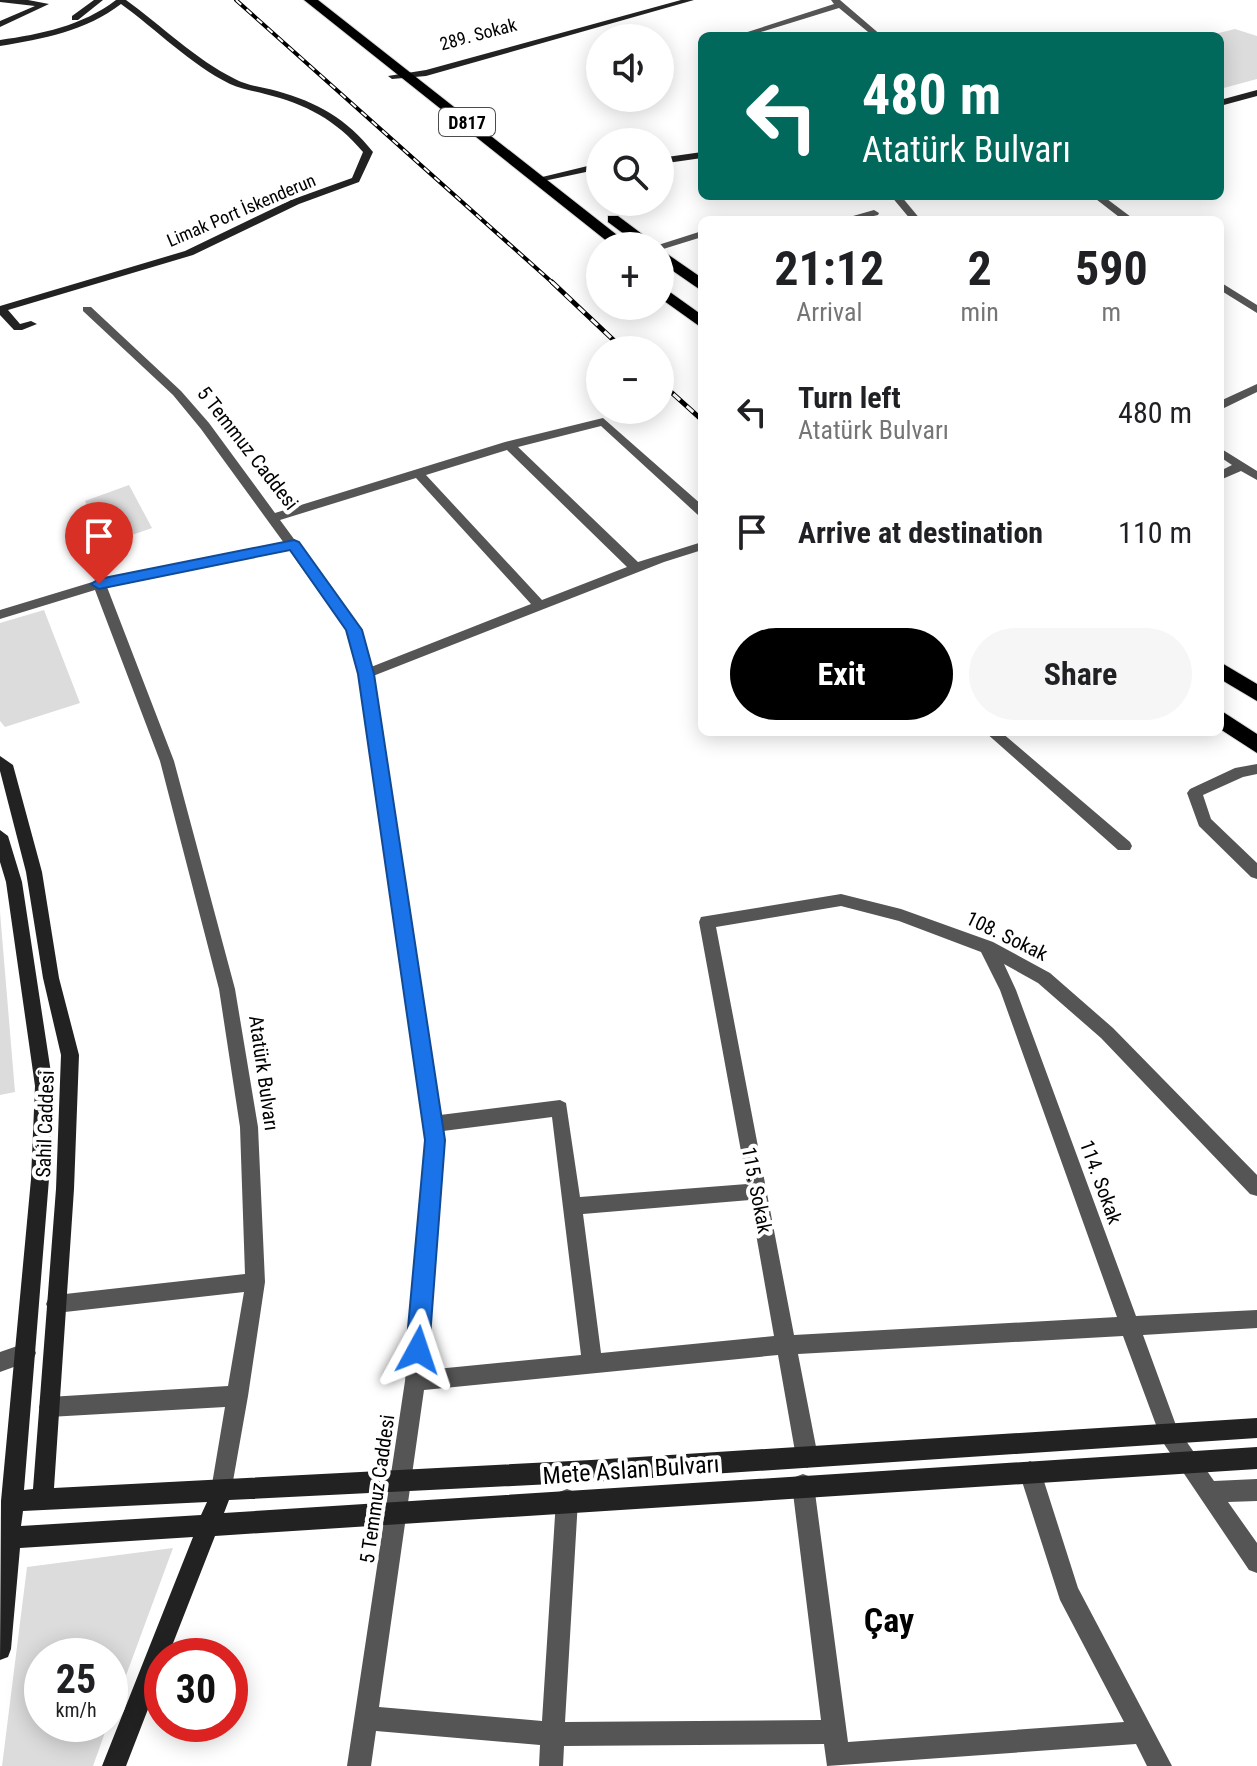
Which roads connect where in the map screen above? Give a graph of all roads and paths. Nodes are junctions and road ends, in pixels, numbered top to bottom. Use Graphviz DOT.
graph roads {
  1 [pos="0,0"];
  2 [pos="99,0"];
  3 [pos="121,0"];
  4 [pos="294,0"];
  5 [pos="310,0"];
  6 [pos="667,0"];
  7 [pos="690,0"];
  8 [pos="48,2"];
  9 [pos="837,2"];
  10 [pos="0,24"];
  11 [pos="751,32"];
  12 [pos="873,32"];
  13 [pos="0,36"];
  14 [pos="0,43"];
  15 [pos="406,71"];
  16 [pos="1257,93"];
  17 [pos="1224,102"];
  18 [pos="698,149"];
  19 [pos="674,152"];
  20 [pos="698,156"];
  21 [pos="674,159"];
  22 [pos="586,170"];
  23 [pos="586,177"];
  24 [pos="551,181"];
  25 [pos="899,200"];
  26 [pos="1102,200"];
  27 [pos="874,213"];
  28 [pos="861,216"];
  29 [pos="913,216"];
  30 [pos="1124,216"];
  31 [pos="588,232"];
  32 [pos="607,232"];
  33 [pos="629,232"];
  34 [pos="698,235"];
  35 [pos="674,243"];
  36 [pos="674,265"];
  37 [pos="698,283"];
  38 [pos="674,286"];
  39 [pos="1224,288"];
  40 [pos="674,301"];
  41 [pos="698,304"];
  42 [pos="87,309"];
  43 [pos="1257,310"];
  44 [pos="698,320"];
  45 [pos="31,324"];
  46 [pos="1257,387"];
  47 [pos="1224,404"];
  48 [pos="509,445"];
  49 [pos="1224,455"];
  50 [pos="1241,466"];
  51 [pos="418,473"];
  52 [pos="1224,474"];
  53 [pos="1257,476"];
  54 [pos="698,508"];
  55 [pos="275,517"];
  56 [pos="294,545"];
  57 [pos="698,547"];
  58 [pos="636,568"];
  59 [pos="99,584"];
  60 [pos="540,606"];
  61 [pos="0,615"];
  62 [pos="1224,672"];
  63 [pos="366,674"];
  64 [pos="1224,688"];
  65 [pos="1257,694"];
  66 [pos="1224,709"];
  67 [pos="1257,710"];
  68 [pos="1224,721"];
  69 [pos="1257,731"];
  70 [pos="997,736"];
  71 [pos="1257,745"];
  72 [pos="0,761"];
  73 [pos="1257,769"];
  74 [pos="0,836"];
  75 [pos="1124,846"];
  76 [pos="1257,873"];
  77 [pos="707,922"];
  78 [pos="987,947"];
  79 [pos="433,1124"];
  80 [pos="1257,1188"];
  81 [pos="758,1191"];
  82 [pos="571,1206"];
  83 [pos="255,1282"];
  84 [pos="56,1304"];
  85 [pos="1257,1319"];
  86 [pos="1130,1328"];
  87 [pos="786,1345"];
  88 [pos="26,1353"];
  89 [pos="0,1362"];
  90 [pos="592,1364"];
  91 [pos="415,1381"];
  92 [pos="238,1396"];
  93 [pos="49,1407"];
  94 [pos="21,1410"];
  95 [pos="1257,1428"];
  96 [pos="1169,1434"];
  97 [pos="807,1457"];
  98 [pos="1257,1458"];
  99 [pos="1187,1463"];
  100 [pos="1030,1472"];
  101 [pos="400,1481"];
  102 [pos="803,1485"];
  103 [pos="222,1490"];
  104 [pos="1257,1490"];
  105 [pos="1207,1492"];
  106 [pos="43,1498"];
  107 [pos="567,1500"];
  108 [pos="12,1501"];
  109 [pos="396,1513"];
  110 [pos="207,1527"];
  111 [pos="4,1538"];
  112 [pos="1257,1562"];
  113 [pos="0,1649"];
  114 [pos="366,1718"];
  115 [pos="1142,1732"];
  116 [pos="553,1734"];
  117 [pos="837,1751"];
  118 [pos="114,1766"];
  119 [pos="359,1766"];
  120 [pos="551,1766"];
  121 [pos="1160,1766"];
  1 -- 8 [label="street"];
  2 -- 13 [label="street"];
  3 -- 14 [label="street, Limak Port İskenderun"];
  3 -- 45 [label="street, Limak Port İskenderun"];
  4 -- 15 [label="highway, D817"];
  5 -- 15 [label="highway, D817"];
  6 -- 15 [label="street, 289. Sokak"];
  7 -- 15 [label="street"];
  8 -- 10 [label="street"];
  9 -- 11 [label="street"];
  9 -- 12 [label="street"];
  15 -- 24 [label="highway"];
  15 -- 31 [label="highway, D817"];
  16 -- 17 [label="street"];
  18 -- 19 [label="street"];
  20 -- 21 [label="street"];
  22 -- 24 [label="street"];
  23 -- 24 [label="street"];
  24 -- 32 [label="highway"];
  24 -- 33 [label="highway"];
  25 -- 29 [label="street"];
  26 -- 30 [label="street"];
  27 -- 28 [label="street"];
  34 -- 35 [label="street"];
  36 -- 37 [label="highway"];
  38 -- 41 [label="highway"];
  39 -- 43 [label="street"];
  40 -- 44 [label="highway"];
  42 -- 55 [label="street, 5 Temmuz Caddesi"];
  46 -- 47 [label="street"];
  48 -- 51 [label="street"];
  48 -- 54 [label="street"];
  48 -- 58 [label="street"];
  49 -- 50 [label="street"];
  50 -- 52 [label="street"];
  50 -- 53 [label="street"];
  51 -- 55 [label="street"];
  51 -- 60 [label="street"];
  55 -- 56 [label="street, 5 Temmuz Caddesi"];
  56 -- 59 [label="street"];
  56 -- 63 [label="street, 5 Temmuz Caddesi"];
  57 -- 58 [label="street"];
  58 -- 60 [label="street"];
  59 -- 61 [label="street"];
  59 -- 83 [label="street, Atatürk Bulvarı"];
  60 -- 63 [label="street"];
  62 -- 65 [label="highway"];
  63 -- 79 [label="street, 5 Temmuz Caddesi"];
  64 -- 67 [label="highway"];
  66 -- 69 [label="highway"];
  68 -- 71 [label="highway"];
  70 -- 75 [label="street"];
  72 -- 84 [label="street, Sahil Caddesi"];
  73 -- 76 [label="street"];
  74 -- 88 [label="street, Sahil Caddesi"];
  77 -- 78 [label="street, 108. Sokak"];
  77 -- 81 [label="street, 115. Sokak"];
  78 -- 80 [label="street, 108. Sokak"];
  78 -- 86 [label="street, 114. Sokak"];
  79 -- 82 [label="street"];
  79 -- 91 [label="street, 5 Temmuz Caddesi"];
  81 -- 82 [label="street"];
  81 -- 87 [label="street, 115. Sokak"];
  82 -- 90 [label="street"];
  83 -- 84 [label="street"];
  83 -- 92 [label="street, Atatürk Bulvarı"];
  84 -- 93 [label="street, Sahil Caddesi"];
  85 -- 86 [label="street"];
  86 -- 87 [label="street"];
  86 -- 96 [label="street, 114. Sokak"];
  87 -- 90 [label="street"];
  87 -- 97 [label="street, 115. Sokak"];
  88 -- 89 [label="street"];
  88 -- 94 [label="street, Sahil Caddesi"];
  90 -- 91 [label="street"];
  91 -- 101 [label="street, 5 Temmuz Caddesi"];
  92 -- 93 [label="street"];
  92 -- 103 [label="street, Atatürk Bulvarı"];
  93 -- 94 [label="street"];
  93 -- 106 [label="street, Sahil Caddesi"];
  94 -- 108 [label="street, Sahil Caddesi"];
  95 -- 96 [label="street, Mete Aslan Bulvarı"];
  96 -- 97 [label="street, Mete Aslan Bulvarı"];
  96 -- 99 [label="street, 114. Sokak"];
  97 -- 101 [label="street, Mete Aslan Bulvarı"];
  98 -- 99 [label="street, Mete Aslan Bulvarı"];
  99 -- 100 [label="street, Mete Aslan Bulvarı"];
  99 -- 105 [label="street, 114. Sokak"];
  100 -- 102 [label="street, Mete Aslan Bulvarı"];
  100 -- 115 [label="street"];
  101 -- 103 [label="street, Mete Aslan Bulvarı"];
  101 -- 109 [label="street, 5 Temmuz Caddesi"];
  102 -- 107 [label="street, Mete Aslan Bulvarı"];
  102 -- 117 [label="street"];
  103 -- 106 [label="street, Mete Aslan Bulvarı"];
  103 -- 110 [label="street, Atatürk Bulvarı"];
  104 -- 105 [label="street"];
  105 -- 112 [label="street, 114. Sokak"];
  106 -- 108 [label="street, Mete Aslan Bulvarı"];
  107 -- 109 [label="street, Mete Aslan Bulvarı"];
  107 -- 116 [label="street"];
  108 -- 111 [label="street, Sahil Caddesi"];
  109 -- 110 [label="street, Mete Aslan Bulvarı"];
  109 -- 114 [label="street, 5 Temmuz Caddesi"];
  110 -- 111 [label="street, Mete Aslan Bulvarı"];
  110 -- 118 [label="street, Atatürk Bulvarı"];
  111 -- 113 [label="street"];
  114 -- 116 [label="street"];
  114 -- 119 [label="street, 5 Temmuz Caddesi"];
  115 -- 117 [label="street"];
  115 -- 121 [label="street"];
  116 -- 117 [label="street"];
  116 -- 120 [label="street"];
}
